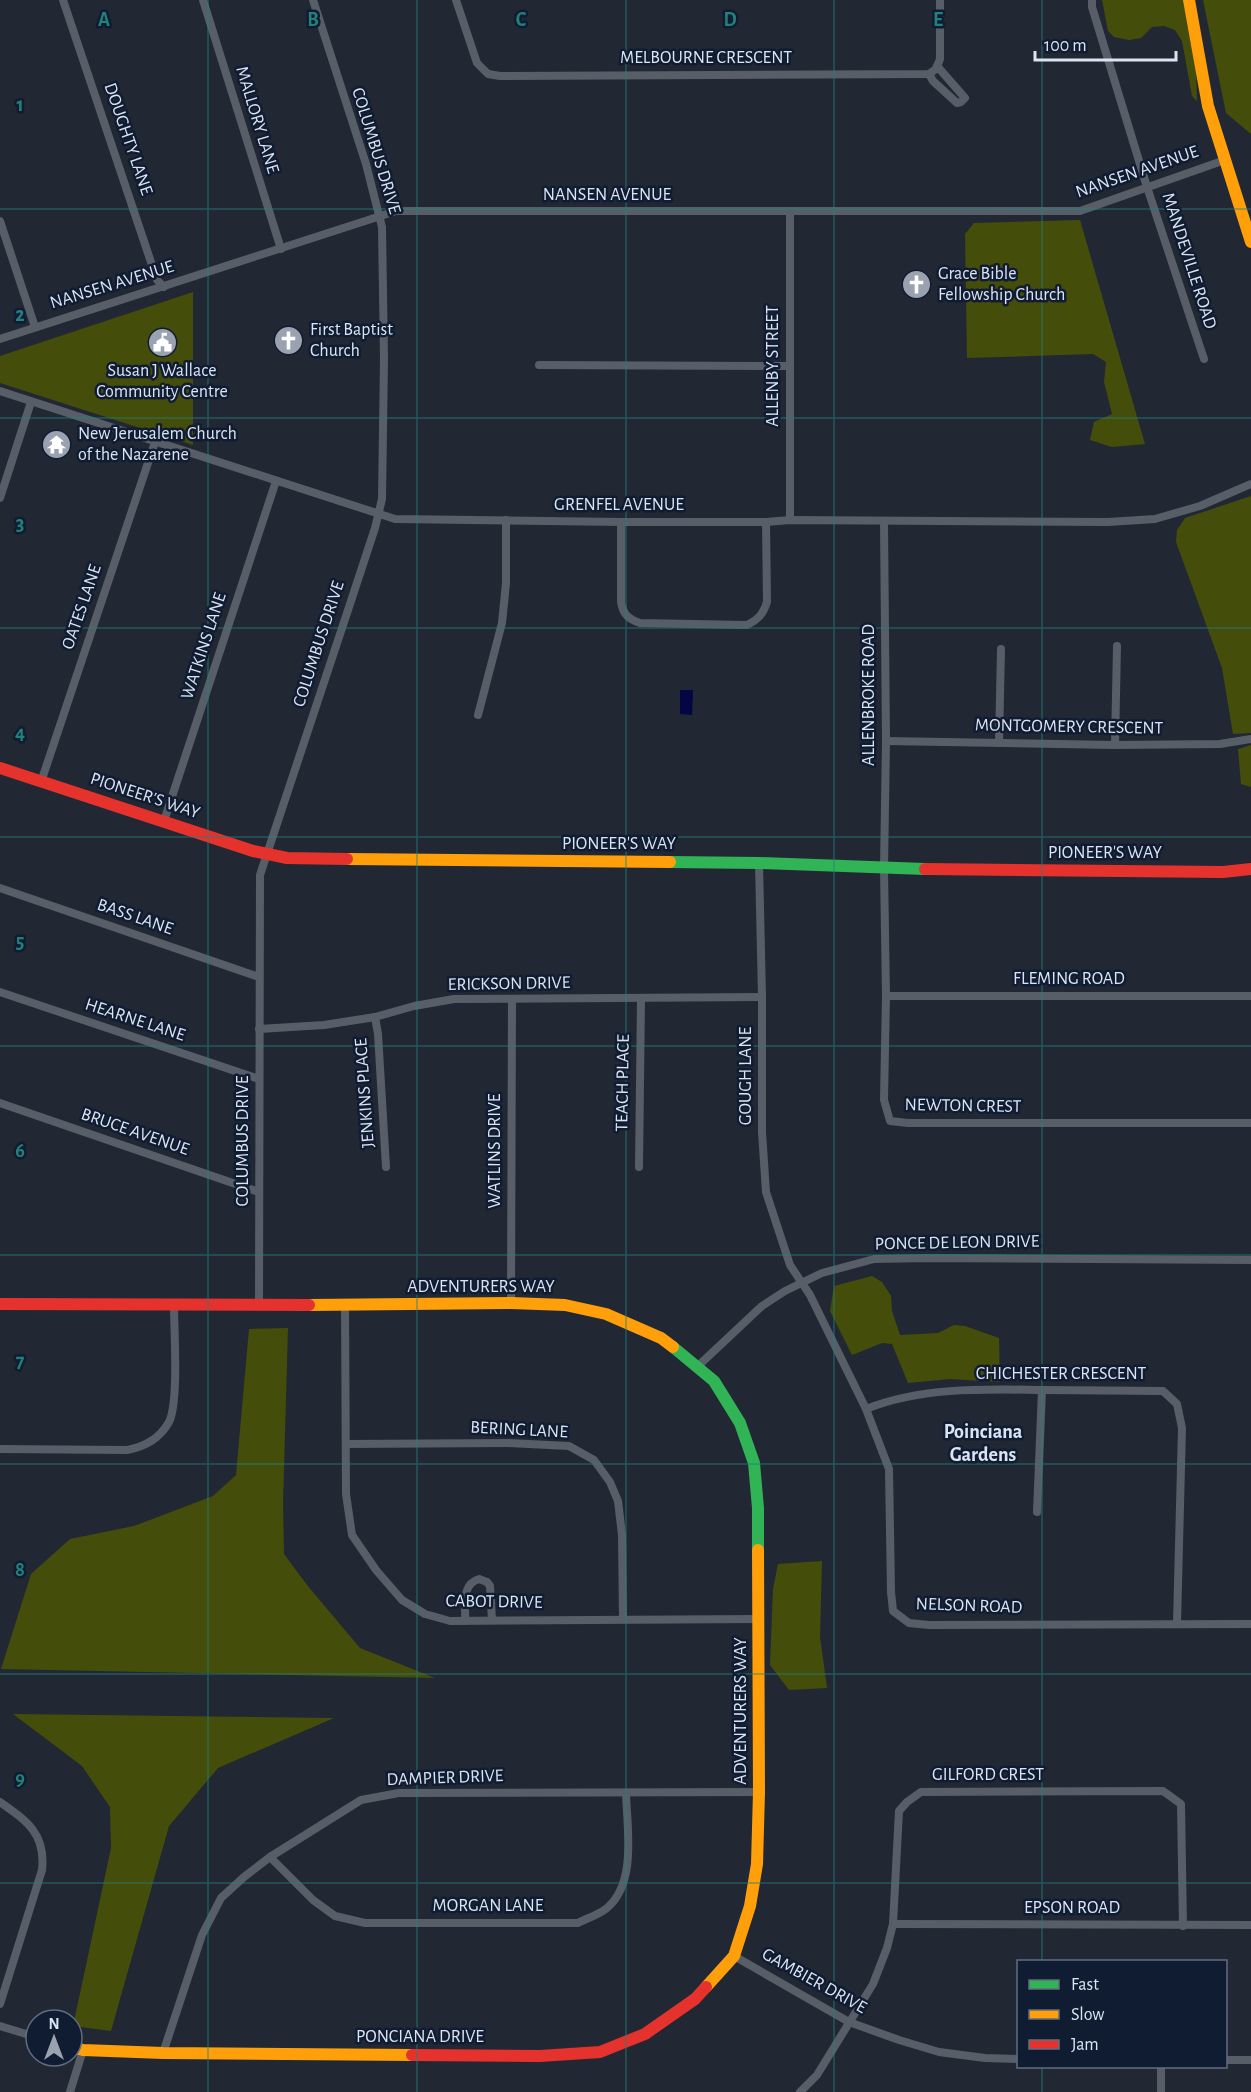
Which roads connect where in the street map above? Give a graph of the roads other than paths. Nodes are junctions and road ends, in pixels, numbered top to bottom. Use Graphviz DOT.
graph roads {
  1 [pos="63,0"];
  2 [pos="203,0"];
  3 [pos="313,0"];
  4 [pos="456,0"];
  5 [pos="940,0"];
  6 [pos="1092,0"];
  7 [pos="1189,0"];
  8 [pos="937,66"];
  9 [pos="929,74"];
  10 [pos="1225,160"];
  11 [pos="1147,187"];
  12 [pos="790,212"];
  13 [pos="380,216"];
  14 [pos="0,221"];
  15 [pos="1251,242"];
  16 [pos="281,249"];
  17 [pos="164,287"];
  18 [pos="35,327"];
  19 [pos="0,339"];
  20 [pos="1204,359"];
  21 [pos="539,365"];
  22 [pos="789,366"];
  23 [pos="0,391"];
  24 [pos="31,402"];
  25 [pos="154,442"];
  26 [pos="276,481"];
  27 [pos="1251,484"];
  28 [pos="0,498"];
  29 [pos="378,514"];
  30 [pos="506,520"];
  31 [pos="790,520"];
  32 [pos="621,522"];
  33 [pos="766,522"];
  34 [pos="884,522"];
  35 [pos="1118,646"];
  36 [pos="1001,649"];
  37 [pos="478,715"];
  38 [pos="1251,739"];
  39 [pos="886,741"];
  40 [pos="999,743"];
  41 [pos="1115,745"];
  42 [pos="0,768"];
  43 [pos="41,782"];
  44 [pos="164,821"];
  45 [pos="267,854"];
  46 [pos="759,863"];
  47 [pos="884,869"];
  48 [pos="1251,869"];
  49 [pos="0,888"];
  50 [pos="259,977"];
  51 [pos="0,992"];
  52 [pos="886,996"];
  53 [pos="1251,996"];
  54 [pos="762,997"];
  55 [pos="641,999"];
  56 [pos="512,1000"];
  57 [pos="375,1017"];
  58 [pos="260,1029"];
  59 [pos="259,1079"];
  60 [pos="0,1103"];
  61 [pos="1251,1123"];
  62 [pos="386,1167"];
  63 [pos="639,1167"];
  64 [pos="259,1192"];
  65 [pos="1251,1260"];
  66 [pos="801,1283"];
  67 [pos="512,1303"];
  68 [pos="0,1304"];
  69 [pos="259,1304"];
  70 [pos="174,1305"];
  71 [pos="345,1305"];
  72 [pos="698,1366"];
  73 [pos="1042,1390"];
  74 [pos="866,1409"];
  75 [pos="346,1444"];
  76 [pos="0,1449"];
  77 [pos="1037,1512"];
  78 [pos="623,1619"];
  79 [pos="759,1619"];
  80 [pos="492,1620"];
  81 [pos="465,1621"];
  82 [pos="1177,1623"];
  83 [pos="1251,1624"];
  84 [pos="759,1792"];
  85 [pos="626,1793"];
  86 [pos="0,1802"];
  87 [pos="270,1857"];
  88 [pos="894,1924"];
  89 [pos="1251,1925"];
  90 [pos="1183,1926"];
  91 [pos="734,1956"];
  92 [pos="0,2004"];
  93 [pos="849,2022"];
  94 [pos="0,2026"];
  95 [pos="24,2033"];
  96 [pos="84,2048"];
  97 [pos="163,2053"];
  98 [pos="1017,2059"];
  99 [pos="1227,2060"];
  100 [pos="1251,2060"];
  101 [pos="74,2068"];
  102 [pos="1161,2068"];
  103 [pos="70,2092"];
  104 [pos="800,2092"];
  105 [pos="1161,2092"];
  1 -- 17 [label="street, DOUGHTY LANE"];
  2 -- 16 [label="street, MALLORY LANE"];
  3 -- 13 [label="street, COLUMBUS DRIVE"];
  4 -- 9 [label="street, MELBOURNE CRESCENT"];
  5 -- 8 [label="street"];
  6 -- 11 [label="street, MANDEVILLE ROAD"];
  7 -- 10 [label="street"];
  8 -- 9 [label="street"];
  8 -- 9 [label="street"];
  10 -- 11 [label="street, NANSEN AVENUE"];
  10 -- 15 [label="street"];
  11 -- 12 [label="street, NANSEN AVENUE"];
  11 -- 20 [label="street, MANDEVILLE ROAD"];
  12 -- 13 [label="street, NANSEN AVENUE"];
  12 -- 22 [label="street, ALLENBY STREET"];
  13 -- 16 [label="street, NANSEN AVENUE"];
  13 -- 29 [label="street, COLUMBUS DRIVE"];
  14 -- 18 [label="street"];
  16 -- 17 [label="street, NANSEN AVENUE"];
  17 -- 18 [label="street, NANSEN AVENUE"];
  18 -- 19 [label="street, NANSEN AVENUE"];
  21 -- 22 [label="street"];
  22 -- 31 [label="street, ALLENBY STREET"];
  23 -- 24 [label="street, GRENFEL AVENUE"];
  24 -- 25 [label="street, GRENFEL AVENUE"];
  24 -- 28 [label="street"];
  25 -- 26 [label="street, GRENFEL AVENUE"];
  25 -- 43 [label="street, OATES LANE"];
  26 -- 29 [label="street, GRENFEL AVENUE"];
  26 -- 44 [label="street, WATKINS LANE"];
  27 -- 34 [label="street, GRENFEL AVENUE"];
  29 -- 30 [label="street, GRENFEL AVENUE"];
  29 -- 45 [label="street, COLUMBUS DRIVE"];
  30 -- 32 [label="street, GRENFEL AVENUE"];
  30 -- 37 [label="street"];
  31 -- 33 [label="street, GRENFEL AVENUE"];
  31 -- 34 [label="street, GRENFEL AVENUE"];
  32 -- 33 [label="street, GRENFEL AVENUE"];
  32 -- 33 [label="street"];
  34 -- 39 [label="street, ALLENBROKE ROAD"];
  35 -- 41 [label="street"];
  36 -- 40 [label="street"];
  38 -- 41 [label="street, MONTGOMERY CRESCENT"];
  39 -- 40 [label="street, MONTGOMERY CRESCENT"];
  39 -- 47 [label="street, ALLENBROKE ROAD"];
  40 -- 41 [label="street, MONTGOMERY CRESCENT"];
  42 -- 43 [label="street, PIONEER'S WAY"];
  43 -- 44 [label="street, PIONEER'S WAY"];
  44 -- 45 [label="street, PIONEER'S WAY"];
  45 -- 46 [label="street, PIONEER'S WAY"];
  45 -- 50 [label="street, COLUMBUS DRIVE"];
  46 -- 47 [label="street, PIONEER'S WAY"];
  46 -- 54 [label="street, GOUGH LANE"];
  47 -- 48 [label="street, PIONEER'S WAY"];
  47 -- 52 [label="street, NEWTON CREST"];
  49 -- 50 [label="street, BASS LANE"];
  50 -- 58 [label="street, COLUMBUS DRIVE"];
  51 -- 59 [label="street, HEARNE LANE"];
  52 -- 53 [label="street, FLEMING ROAD"];
  52 -- 61 [label="street, NEWTON CREST"];
  54 -- 55 [label="street, ERICKSON DRIVE"];
  54 -- 66 [label="street, GOUGH LANE"];
  55 -- 56 [label="street, ERICKSON DRIVE"];
  55 -- 63 [label="street, TEACH PLACE"];
  56 -- 57 [label="street, ERICKSON DRIVE"];
  56 -- 67 [label="street, WATLINS DRIVE"];
  57 -- 58 [label="street, ERICKSON DRIVE"];
  57 -- 62 [label="street, JENKINS PLACE"];
  58 -- 59 [label="street, COLUMBUS DRIVE"];
  59 -- 64 [label="street, COLUMBUS DRIVE"];
  60 -- 64 [label="street, BRUCE AVENUE"];
  64 -- 69 [label="street, COLUMBUS DRIVE"];
  65 -- 66 [label="street, PONCE DE LEON DRIVE"];
  66 -- 72 [label="street, PONCE DE LEON DRIVE"];
  66 -- 74 [label="street, NELSON ROAD"];
  67 -- 71 [label="street, ADVENTURERS WAY"];
  67 -- 72 [label="street, ADVENTURERS WAY"];
  68 -- 70 [label="street, ADVENTURERS WAY"];
  69 -- 70 [label="street, ADVENTURERS WAY"];
  69 -- 71 [label="street, ADVENTURERS WAY"];
  70 -- 76 [label="street"];
  71 -- 75 [label="street, CABOT DRIVE"];
  72 -- 79 [label="street, ADVENTURERS WAY"];
  73 -- 74 [label="street, CHICHESTER CRESCENT"];
  73 -- 77 [label="street"];
  73 -- 82 [label="street, CHICHESTER CRESCENT"];
  74 -- 82 [label="street, NELSON ROAD"];
  75 -- 78 [label="street, BERING LANE"];
  75 -- 81 [label="street, CABOT DRIVE"];
  78 -- 79 [label="street, CABOT DRIVE"];
  78 -- 80 [label="street, CABOT DRIVE"];
  79 -- 84 [label="street, ADVENTURERS WAY"];
  80 -- 81 [label="street, CABOT DRIVE"];
  80 -- 81 [label="street"];
  82 -- 83 [label="street, NELSON ROAD"];
  84 -- 85 [label="street, DAMPIER DRIVE"];
  84 -- 91 [label="street, ADVENTURERS WAY"];
  85 -- 87 [label="street, DAMPIER DRIVE"];
  85 -- 87 [label="street, MORGAN LANE"];
  86 -- 92 [label="street"];
  87 -- 97 [label="street, DAMPIER DRIVE"];
  88 -- 90 [label="street, EPSON ROAD"];
  88 -- 90 [label="street, GILFORD CREST"];
  88 -- 93 [label="street, GILFORD CREST"];
  89 -- 90 [label="street, EPSON ROAD"];
  91 -- 93 [label="street, GAMBIER DRIVE"];
  91 -- 97 [label="street, PONCIANA DRIVE"];
  93 -- 98 [label="street, GAMBIER DRIVE"];
  93 -- 104 [label="street, GILFORD CREST"];
  94 -- 95 [label="street"];
  96 -- 97 [label="street, PONCIANA DRIVE"];
  99 -- 100 [label="street"];
  101 -- 103 [label="street"];
  102 -- 105 [label="street"];
}
